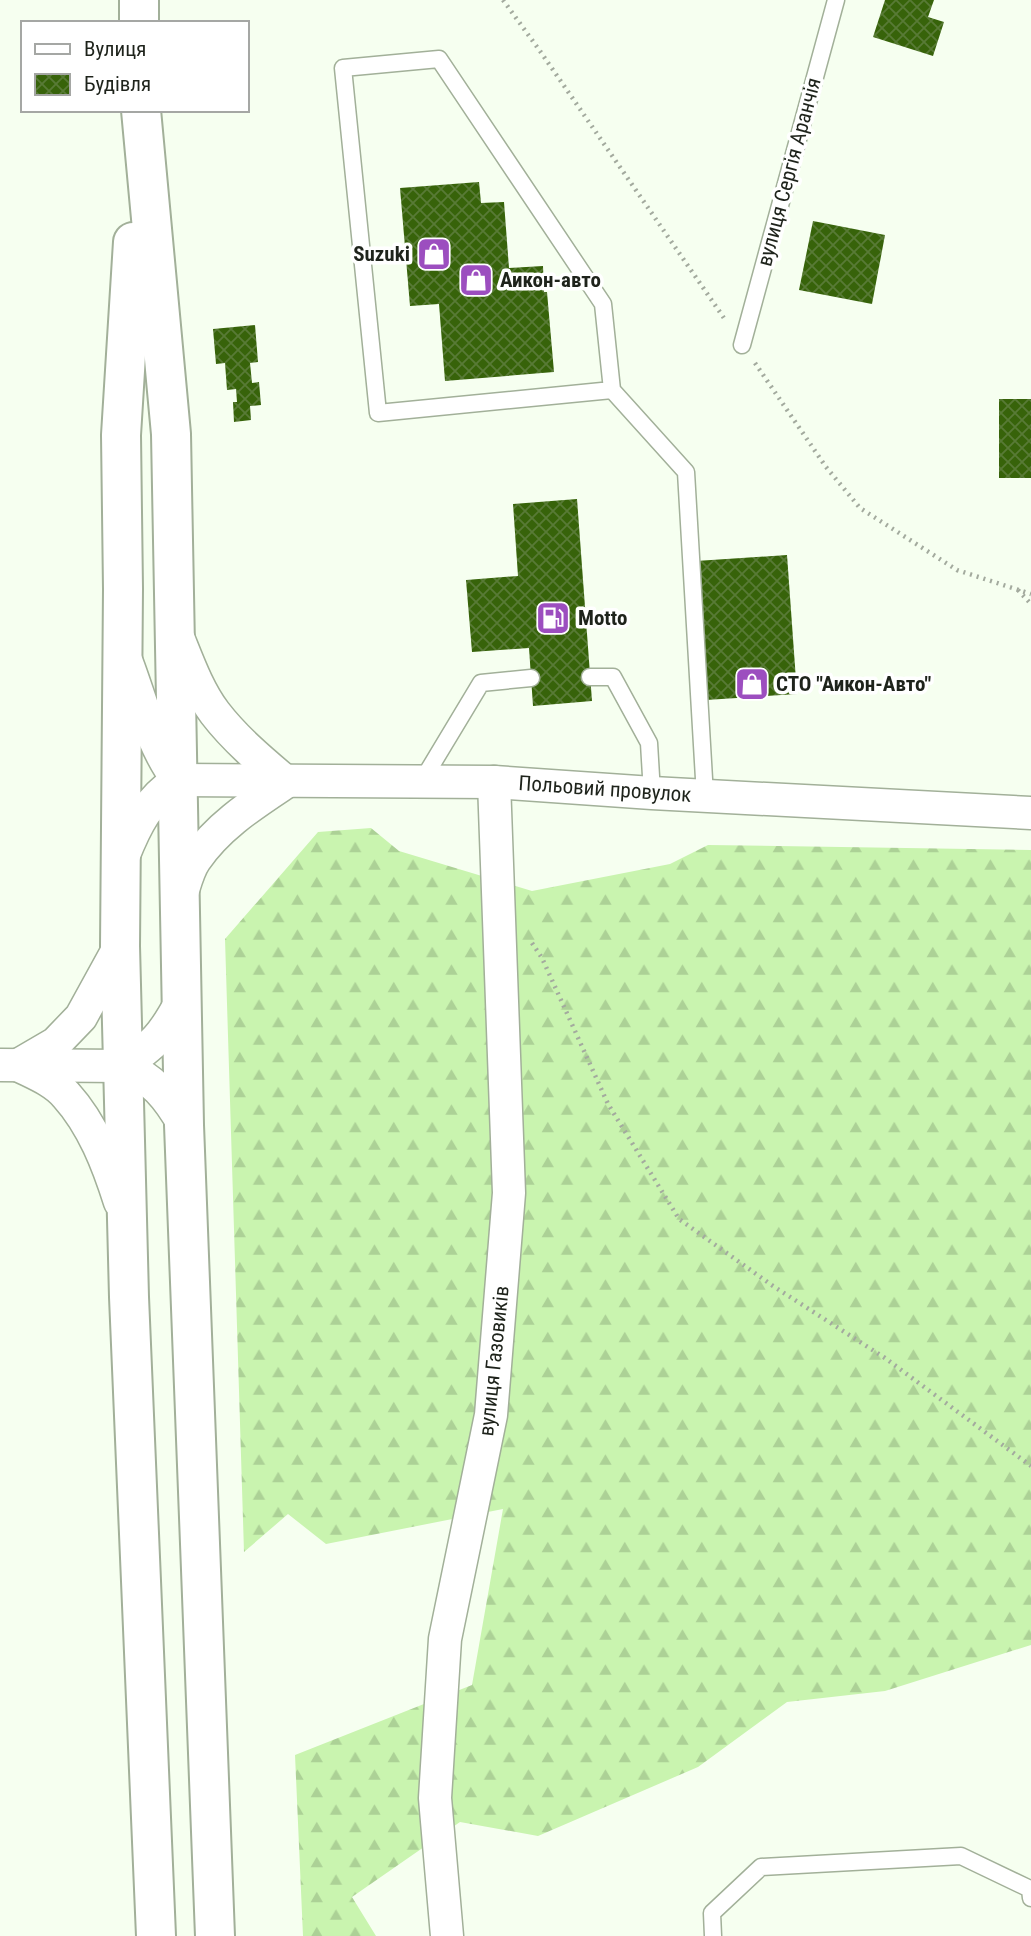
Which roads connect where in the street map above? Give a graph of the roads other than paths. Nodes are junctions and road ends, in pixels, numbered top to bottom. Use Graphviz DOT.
graph roads {
  1 [pos="139,0"];
  2 [pos="836,0"];
  3 [pos="139,21"];
  4 [pos="141,117"];
  5 [pos="743,345"];
  6 [pos="612,390"];
  7 [pos="175,631"];
  8 [pos="122,651"];
  9 [pos="590,677"];
  10 [pos="531,678"];
  11 [pos="178,780"];
  12 [pos="422,781"];
  13 [pos="286,782"];
  14 [pos="494,782"];
  15 [pos="652,793"];
  16 [pos="705,796"];
  17 [pos="1031,813"];
  18 [pos="120,865"];
  19 [pos="180,897"];
  20 [pos="120,946"];
  21 [pos="181,1002"];
  22 [pos="9,1065"];
  23 [pos="122,1066"];
  24 [pos="184,1125"];
  25 [pos="126,1220"];
  26 [pos="1031,1898"];
  27 [pos="156,1936"];
  28 [pos="215,1936"];
  29 [pos="447,1936"];
  30 [pos="713,1936"];
  1 -- 3 [label="highway"];
  2 -- 5 [label="lane, вулиця Сергія Аранчія"];
  4 -- 7 [label="highway"];
  4 -- 8 [label="highway"];
  6 -- 6 [label="lane"];
  6 -- 16 [label="lane"];
  7 -- 11 [label="highway"];
  7 -- 13 [label="street"];
  8 -- 11 [label="street"];
  8 -- 18 [label="highway"];
  9 -- 15 [label="lane"];
  10 -- 12 [label="lane"];
  11 -- 13 [label="street, Польовий провулок"];
  11 -- 18 [label="street"];
  11 -- 19 [label="highway"];
  12 -- 13 [label="street, Польовий провулок"];
  12 -- 14 [label="street, Польовий провулок"];
  13 -- 19 [label="street"];
  14 -- 15 [label="street, Польовий провулок"];
  14 -- 29 [label="street, вулиця Газовиків"];
  15 -- 16 [label="street, Польовий провулок"];
  16 -- 17 [label="street, Польовий провулок"];
  18 -- 20 [label="highway"];
  19 -- 21 [label="highway"];
  20 -- 22 [label="street"];
  20 -- 23 [label="highway"];
  21 -- 23 [label="street"];
  21 -- 24 [label="highway"];
  22 -- 23 [label="street"];
  22 -- 25 [label="street"];
  23 -- 24 [label="street"];
  23 -- 25 [label="highway"];
  24 -- 28 [label="highway"];
  25 -- 27 [label="highway"];
  26 -- 30 [label="lane"];
}
